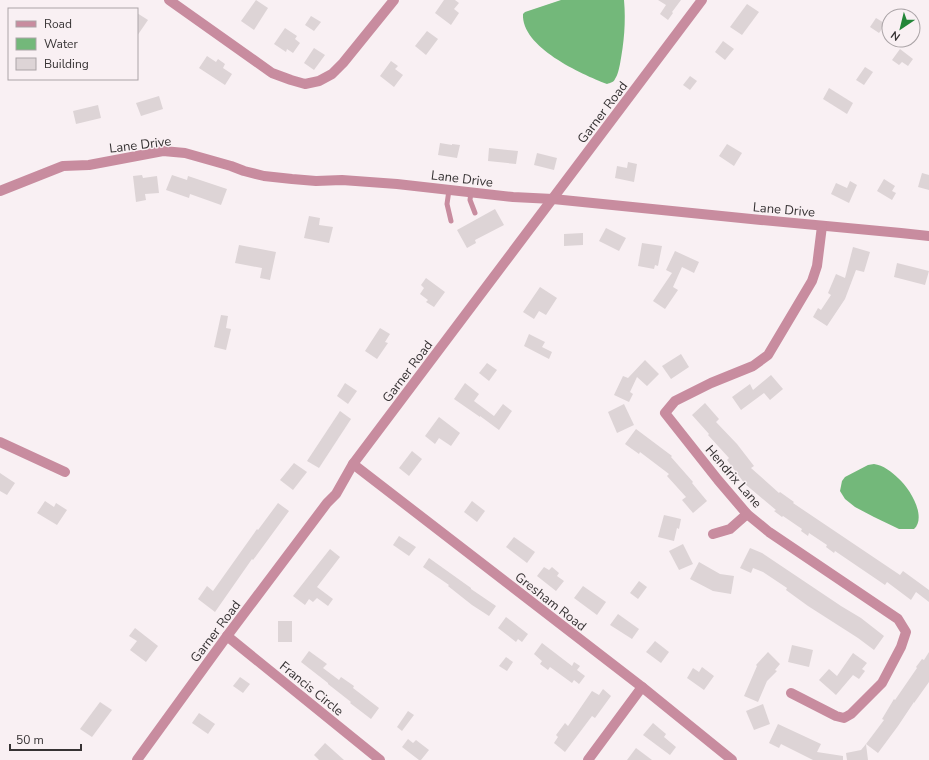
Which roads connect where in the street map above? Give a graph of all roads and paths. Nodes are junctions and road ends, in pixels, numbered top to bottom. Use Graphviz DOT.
graph roads {
  1 [pos="169,0"];
  2 [pos="394,0"];
  3 [pos="702,0"];
  4 [pos="449,190"];
  5 [pos="0,191"];
  6 [pos="471,192"];
  7 [pos="553,199"];
  8 [pos="475,212"];
  9 [pos="451,221"];
  10 [pos="822,226"];
  11 [pos="929,236"];
  12 [pos="0,442"];
  13 [pos="353,464"];
  14 [pos="64,472"];
  15 [pos="747,514"];
  16 [pos="713,534"];
  17 [pos="227,636"];
  18 [pos="642,687"];
  19 [pos="791,693"];
  20 [pos="137,760"];
  21 [pos="380,760"];
  22 [pos="588,760"];
  23 [pos="732,760"];
  1 -- 2 [label="street"];
  3 -- 7 [label="street, Garner Road"];
  4 -- 5 [label="street, Lane Drive"];
  4 -- 6 [label="street, Lane Drive"];
  4 -- 9 [label="lane"];
  6 -- 7 [label="street, Lane Drive"];
  6 -- 8 [label="lane"];
  7 -- 10 [label="street, Lane Drive"];
  7 -- 13 [label="street, Garner Road"];
  10 -- 11 [label="street, Lane Drive"];
  10 -- 15 [label="street, Hendrix Lane"];
  12 -- 14 [label="street"];
  13 -- 17 [label="street, Garner Road"];
  13 -- 18 [label="street, Gresham Road"];
  15 -- 16 [label="street"];
  15 -- 19 [label="street, Hendrix Lane"];
  17 -- 20 [label="street, Garner Road"];
  17 -- 21 [label="street, Francis Circle"];
  18 -- 22 [label="street"];
  18 -- 23 [label="street, Gresham Road"];
}
